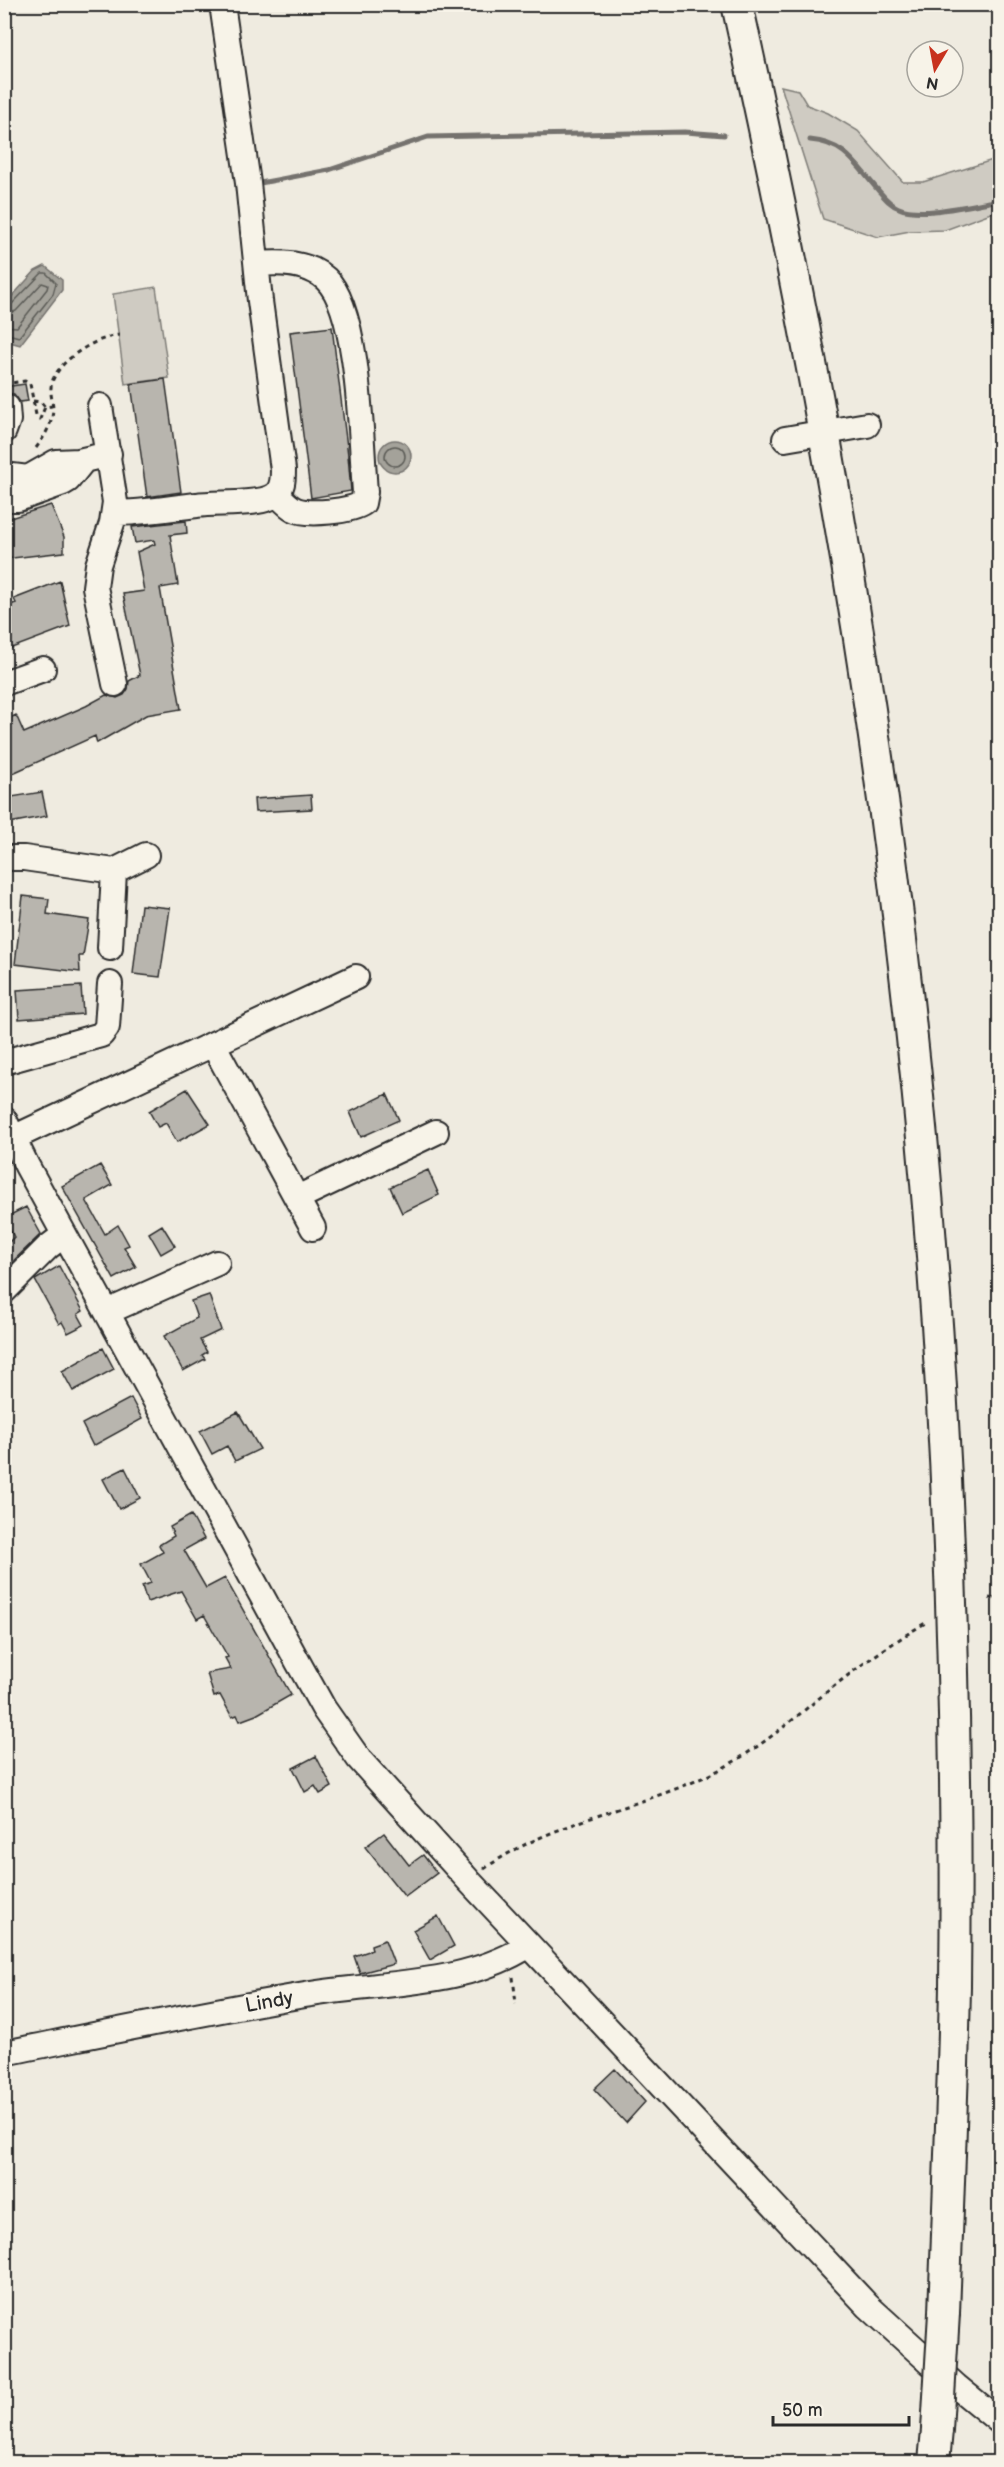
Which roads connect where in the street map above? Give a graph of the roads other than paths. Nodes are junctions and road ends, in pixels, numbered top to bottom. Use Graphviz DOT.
graph roads {
  1 [pos="222,4"];
  2 [pos="737,4"];
  3 [pos="257,264"];
  4 [pos="6,396"];
  5 [pos="100,406"];
  6 [pos="867,424"];
  7 [pos="4,431"];
  8 [pos="825,432"];
  9 [pos="785,439"];
  10 [pos="109,454"];
  11 [pos="36,473"];
  12 [pos="4,475"];
  13 [pos="277,494"];
  14 [pos="4,500"];
  15 [pos="114,513"];
  16 [pos="43,669"];
  17 [pos="4,683"];
  18 [pos="115,684"];
  19 [pos="146,855"];
  20 [pos="4,858"];
  21 [pos="114,871"];
  22 [pos="110,948"];
  23 [pos="356,977"];
  24 [pos="110,984"];
  25 [pos="213,1044"];
  26 [pos="4,1062"];
  27 [pos="9,1128"];
  28 [pos="436,1132"];
  29 [pos="297,1198"];
  30 [pos="313,1228"];
  31 [pos="64,1235"];
  32 [pos="217,1263"];
  33 [pos="4,1291"];
  34 [pos="107,1312"];
  35 [pos="521,1951"];
  36 [pos="4,2053"];
  37 [pos="999,2422"];
  38 [pos="934,2463"];
  1 -- 3 [label="street"];
  2 -- 8 [label="main road"];
  3 -- 13 [label="street"];
  3 -- 13 [label="street"];
  4 -- 7 [label="street"];
  5 -- 10 [label="street"];
  6 -- 8 [label="street"];
  8 -- 9 [label="street"];
  8 -- 38 [label="main road, bridge"];
  10 -- 11 [label="street"];
  10 -- 15 [label="street"];
  11 -- 12 [label="street"];
  11 -- 14 [label="street"];
  13 -- 15 [label="street"];
  15 -- 18 [label="street"];
  16 -- 17 [label="street"];
  19 -- 21 [label="street"];
  20 -- 21 [label="street"];
  21 -- 22 [label="street"];
  23 -- 25 [label="street"];
  24 -- 26 [label="street"];
  25 -- 27 [label="street"];
  25 -- 29 [label="street"];
  27 -- 31 [label="street"];
  28 -- 29 [label="street"];
  29 -- 30 [label="street"];
  31 -- 33 [label="street"];
  31 -- 34 [label="street"];
  32 -- 34 [label="street"];
  34 -- 35 [label="street"];
  35 -- 36 [label="street, Lindy"];
  35 -- 37 [label="street"];
}
